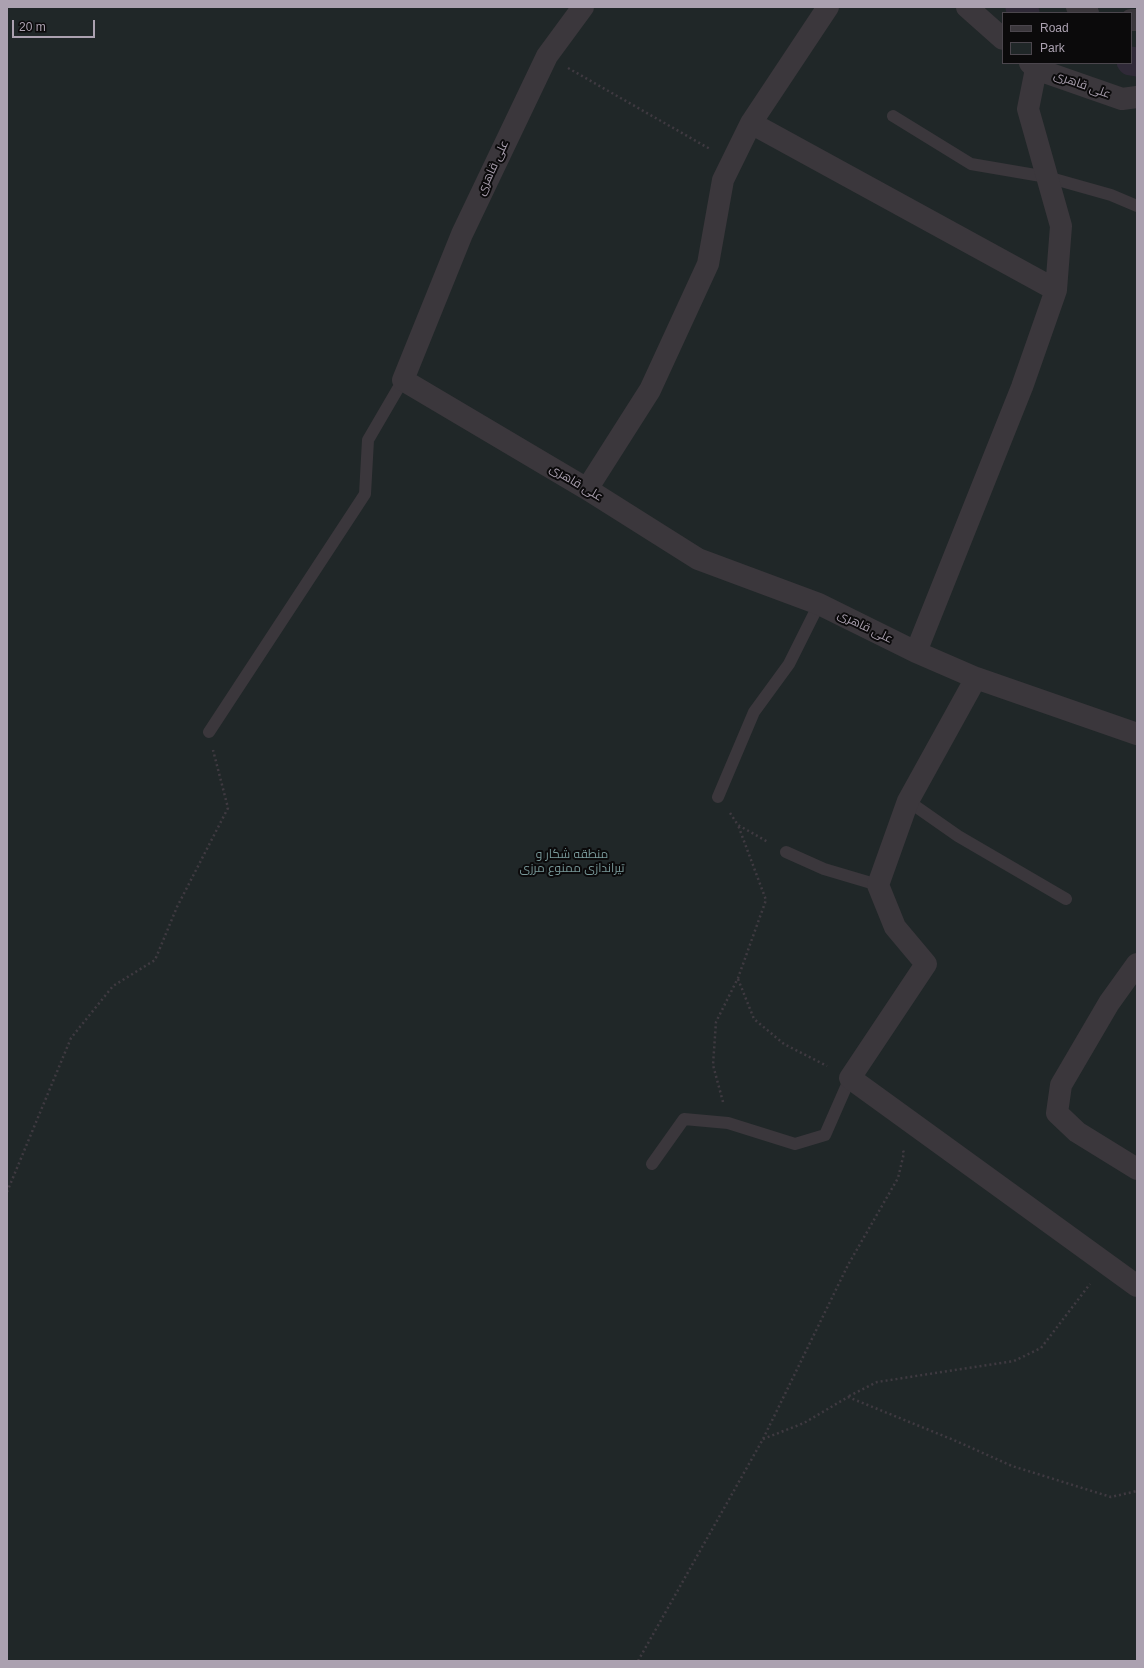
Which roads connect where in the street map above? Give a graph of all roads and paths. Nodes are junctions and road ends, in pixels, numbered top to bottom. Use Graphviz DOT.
graph roads {
  1 [pos="583,7"];
  2 [pos="828,7"];
  3 [pos="967,7"];
  4 [pos="1077,7"];
  5 [pos="1086,12"];
  6 [pos="1002,38"];
  7 [pos="547,56"];
  8 [pos="1033,66"];
  9 [pos="1137,97"];
  10 [pos="893,116"];
  11 [pos="751,123"];
  12 [pos="732,162"];
  13 [pos="1047,177"];
  14 [pos="1137,206"];
  15 [pos="1056,290"];
  16 [pos="402,380"];
  17 [pos="587,489"];
  18 [pos="819,604"];
  19 [pos="916,652"];
  20 [pos="976,678"];
  21 [pos="209,732"];
  22 [pos="1137,734"];
  23 [pos="718,797"];
  24 [pos="908,801"];
  25 [pos="738,825"];
  26 [pos="786,852"];
  27 [pos="878,886"];
  28 [pos="1066,899"];
  29 [pos="1137,964"];
  30 [pos="738,978"];
  31 [pos="850,1078"];
  32 [pos="728,1123"];
  33 [pos="901,1146"];
  34 [pos="652,1164"];
  35 [pos="1137,1170"];
  36 [pos="7,1192"];
  37 [pos="1106,1263"];
  38 [pos="1137,1286"];
  39 [pos="848,1397"];
  40 [pos="763,1439"];
  41 [pos="1137,1491"];
  42 [pos="638,1661"];
  1 -- 7 [label="street, علی قاهری"];
  2 -- 11 [label="street"];
  3 -- 6 [label="street"];
  4 -- 5 [label="street"];
  7 -- 12 [label="path"];
  7 -- 16 [label="street, علی قاهری"];
  8 -- 9 [label="street, علی قاهری"];
  8 -- 13 [label="street"];
  10 -- 13 [label="lane"];
  11 -- 12 [label="street"];
  11 -- 15 [label="street"];
  12 -- 17 [label="street"];
  13 -- 14 [label="lane"];
  13 -- 15 [label="street"];
  15 -- 19 [label="street"];
  16 -- 17 [label="street, علی قاهری"];
  16 -- 21 [label="lane"];
  17 -- 18 [label="street, علی قاهری"];
  18 -- 19 [label="street, علی قاهری"];
  18 -- 23 [label="lane"];
  19 -- 20 [label="street, علی قاهری"];
  20 -- 22 [label="street, علی قاهری"];
  20 -- 24 [label="street"];
  21 -- 36 [label="path"];
  23 -- 25 [label="path"];
  24 -- 27 [label="street"];
  24 -- 28 [label="lane"];
  25 -- 26 [label="path"];
  25 -- 30 [label="path"];
  26 -- 27 [label="lane"];
  27 -- 31 [label="street"];
  29 -- 35 [label="street"];
  30 -- 31 [label="path"];
  30 -- 32 [label="path"];
  31 -- 32 [label="lane"];
  31 -- 37 [label="street"];
  32 -- 34 [label="lane"];
  33 -- 40 [label="path"];
  37 -- 38 [label="street"];
  37 -- 39 [label="path"];
  39 -- 40 [label="path"];
  39 -- 41 [label="path"];
  40 -- 42 [label="path"];
}
